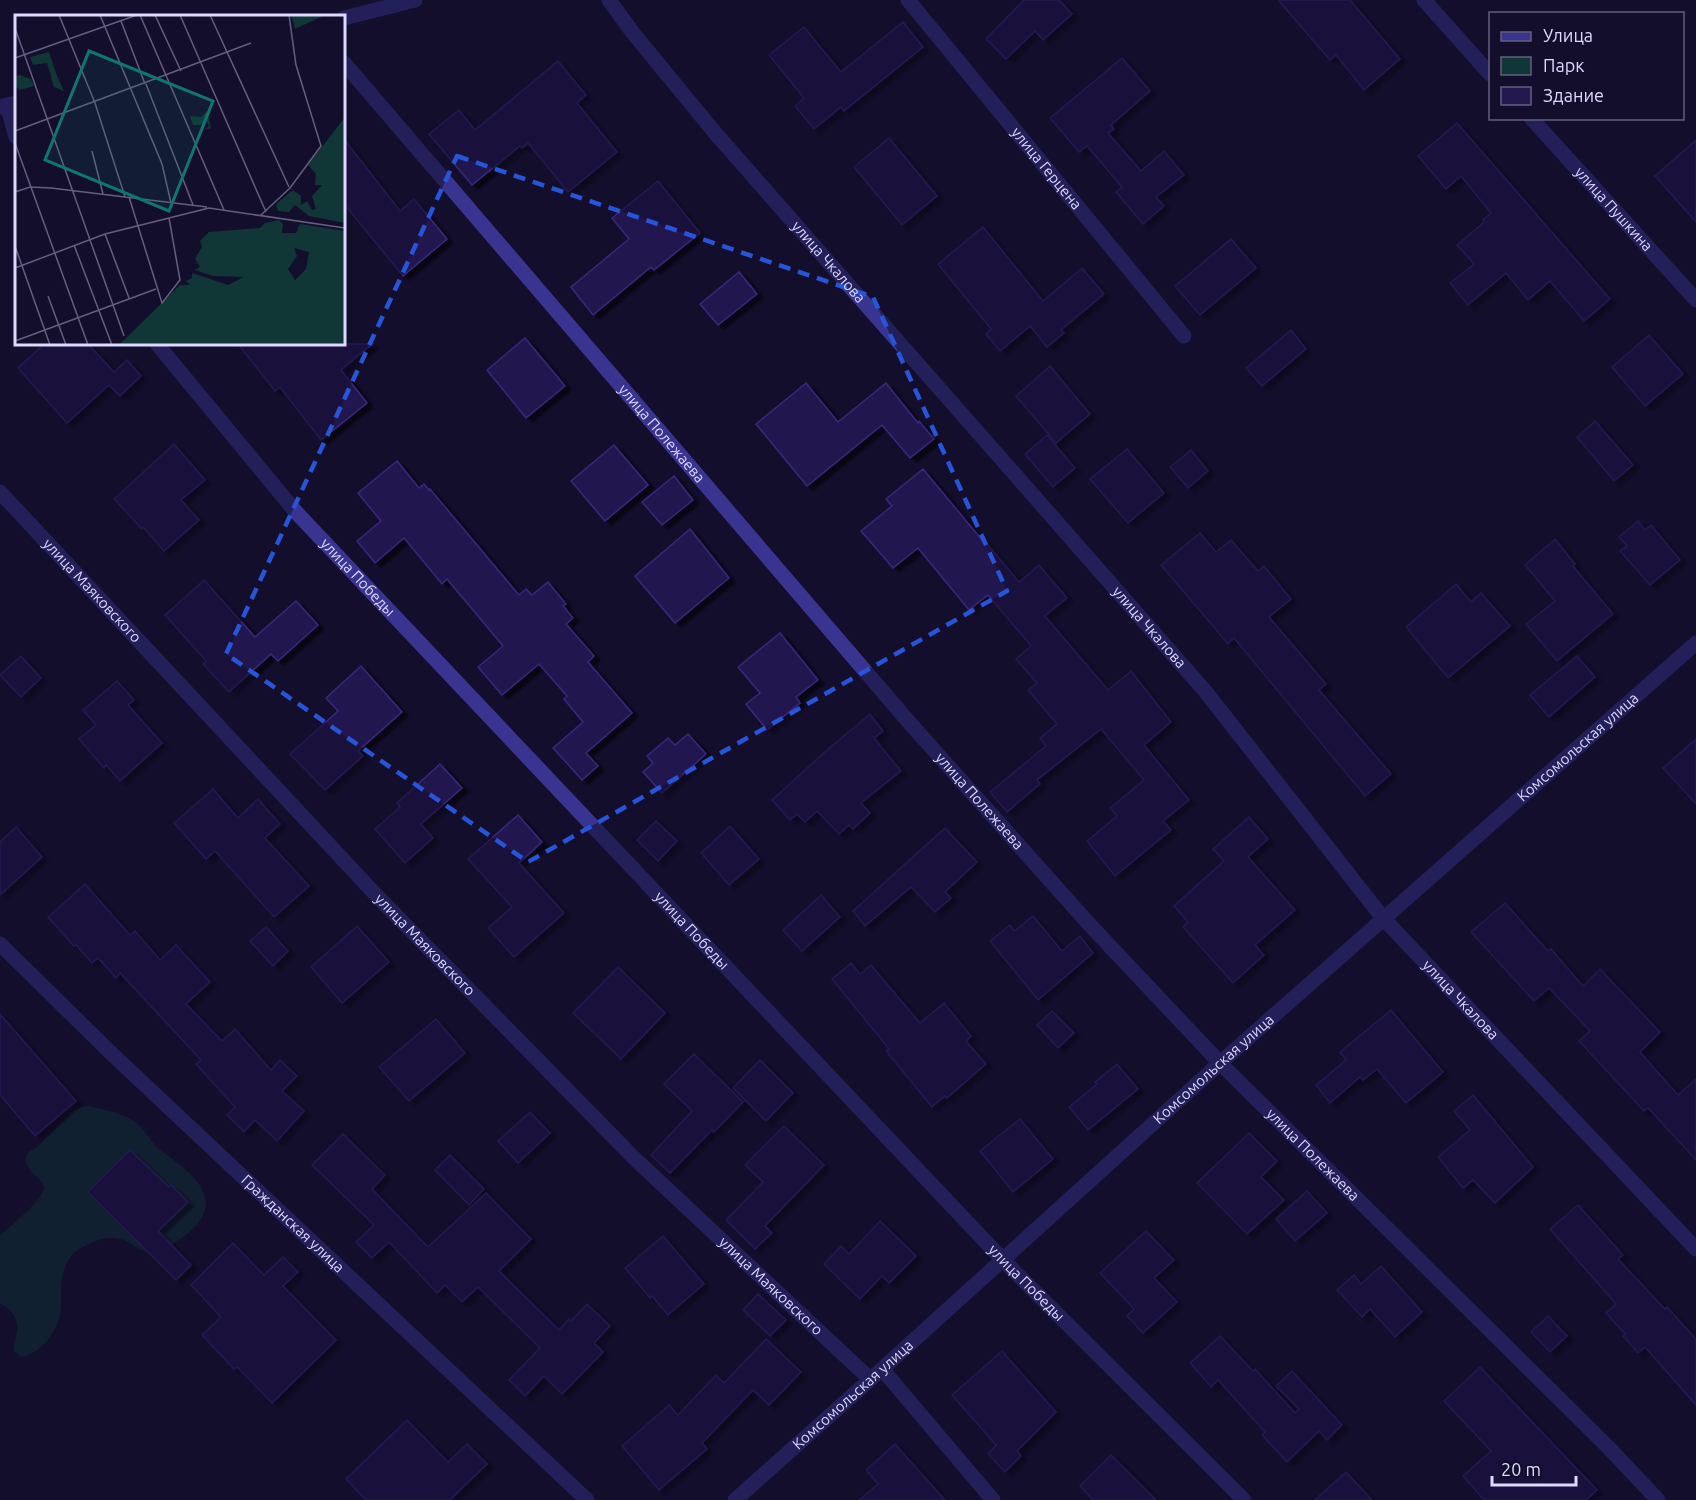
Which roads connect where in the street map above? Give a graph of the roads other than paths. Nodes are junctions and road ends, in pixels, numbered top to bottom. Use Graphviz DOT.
graph roads {
  1 [pos="415,0"];
  2 [pos="609,0"];
  3 [pos="908,0"];
  4 [pos="1424,0"];
  5 [pos="345,18"];
  6 [pos="345,64"];
  7 [pos="1489,72"];
  8 [pos="8,105"];
  9 [pos="1533,120"];
  10 [pos="15,133"];
  11 [pos="1696,300"];
  12 [pos="1184,336"];
  13 [pos="158,345"];
  14 [pos="0,492"];
  15 [pos="1696,643"];
  16 [pos="1383,918"];
  17 [pos="0,944"];
  18 [pos="1220,1063"];
  19 [pos="1696,1249"];
  20 [pos="1003,1260"];
  21 [pos="876,1374"];
  22 [pos="587,1500"];
  23 [pos="735,1500"];
  24 [pos="993,1500"];
  25 [pos="1244,1500"];
  26 [pos="1658,1500"];
  1 -- 5 [label="street"];
  2 -- 16 [label="street, улица Чкалова"];
  3 -- 12 [label="street, улица Герцена"];
  4 -- 7 [label="street"];
  6 -- 18 [label="street, улица Полежаева"];
  8 -- 10 [label="street"];
  9 -- 11 [label="street, улица Пушкина"];
  13 -- 20 [label="street, улица Победы"];
  14 -- 21 [label="street, улица Маяковского"];
  15 -- 16 [label="street, Комсомольская улица"];
  16 -- 18 [label="street, Комсомольская улица"];
  16 -- 19 [label="street, улица Чкалова"];
  17 -- 22 [label="street, Гражданская улица"];
  18 -- 20 [label="street, Комсомольская улица"];
  18 -- 26 [label="street, улица Полежаева"];
  20 -- 21 [label="street, Комсомольская улица"];
  20 -- 25 [label="street, улица Победы"];
  21 -- 23 [label="street, Комсомольская улица"];
  21 -- 24 [label="street, улица Маяковского"];
}
